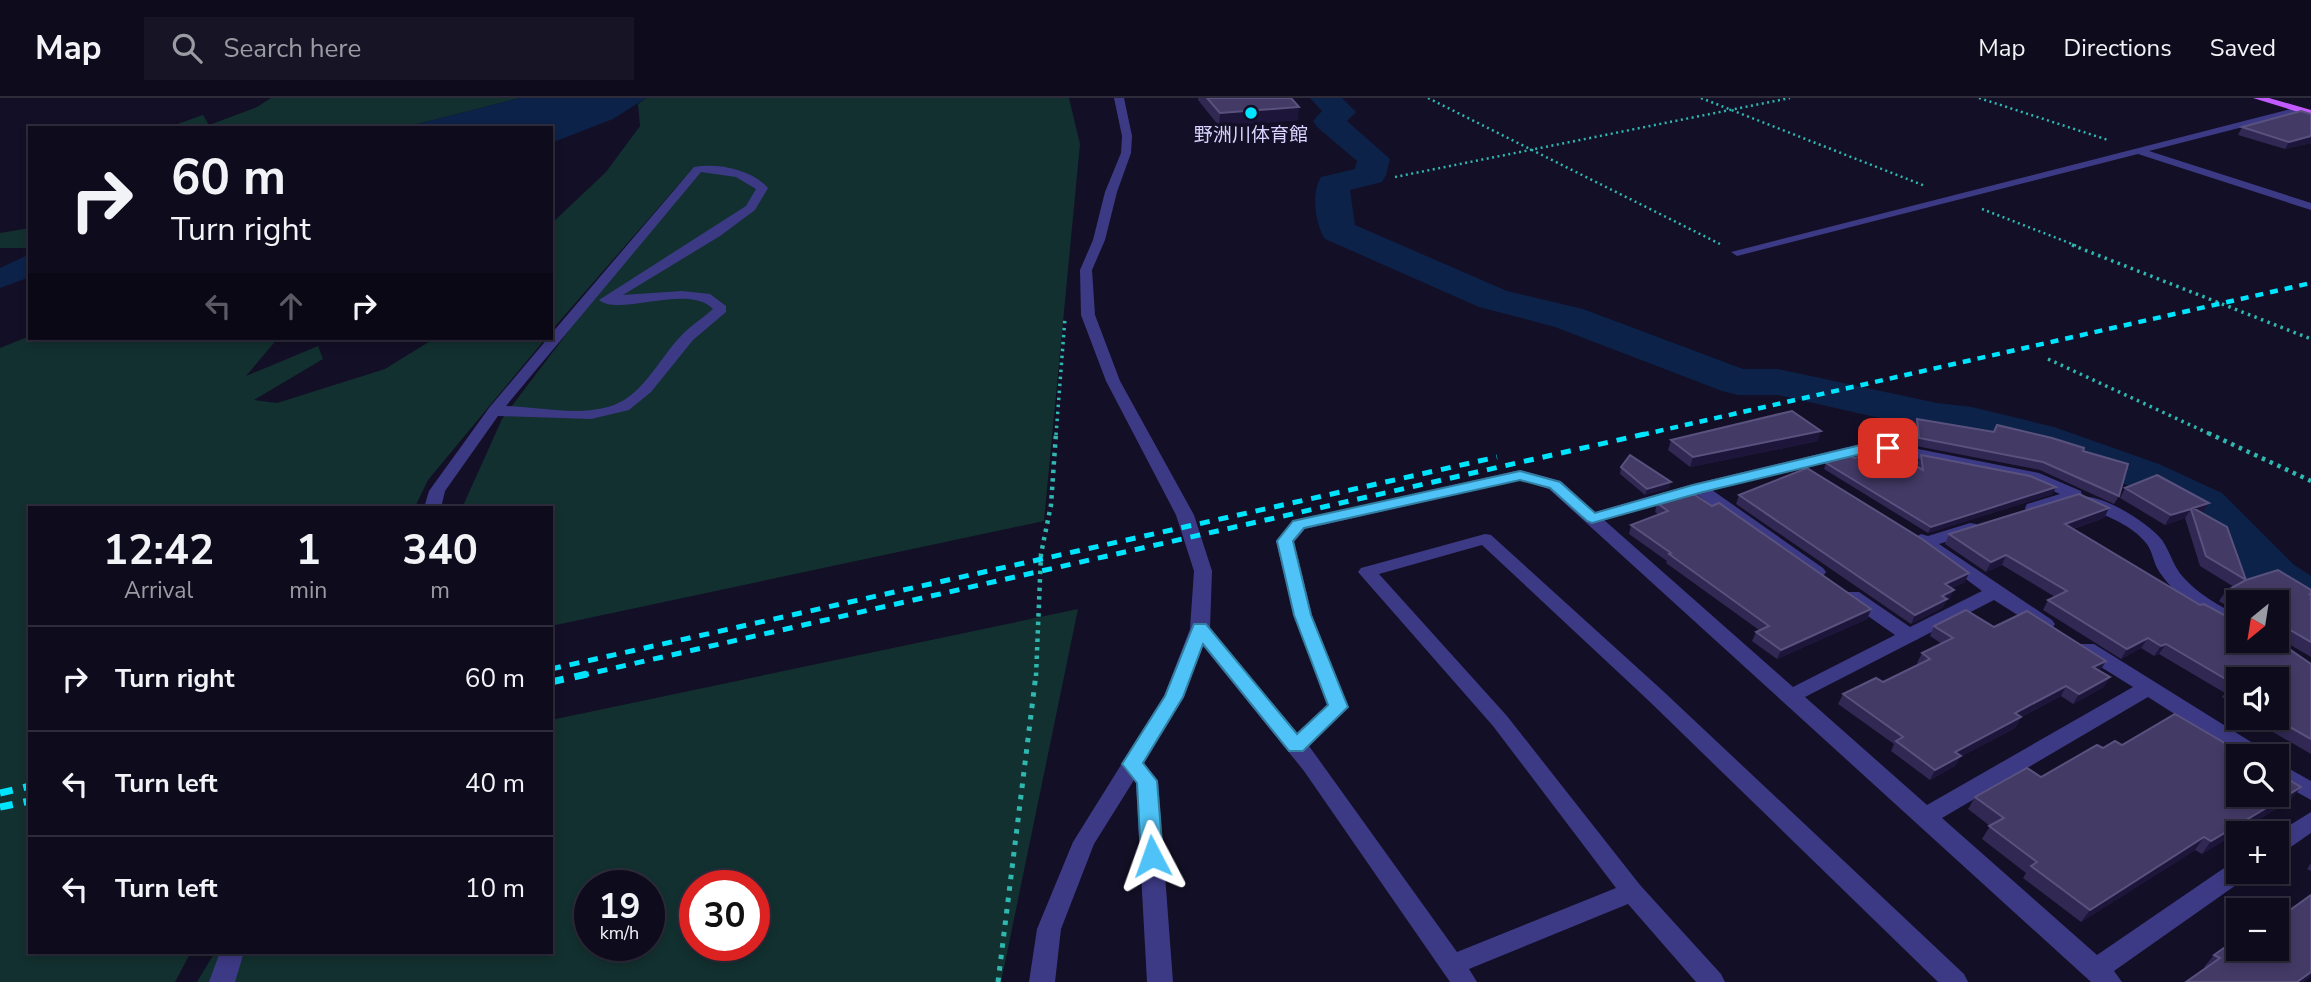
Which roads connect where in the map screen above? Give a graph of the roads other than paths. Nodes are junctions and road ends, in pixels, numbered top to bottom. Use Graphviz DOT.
graph roads {
  1 [pos="1119,98"];
  2 [pos="2258,98"];
  3 [pos="2299,110"];
  4 [pos="2311,113"];
  5 [pos="2139,150"];
  6 [pos="2311,207"];
  7 [pos="1737,252"];
  8 [pos="606,300"];
  9 [pos="578,312"];
  10 [pos="494,411"];
  11 [pos="1801,464"];
  12 [pos="1824,479"];
  13 [pos="1699,488"];
  14 [pos="2075,495"];
  15 [pos="433,506"];
  16 [pos="2013,515"];
  17 [pos="1592,518"];
  18 [pos="1988,523"];
  19 [pos="1904,528"];
  20 [pos="1926,542"];
  21 [pos="1995,592"];
  22 [pos="2226,617"];
  23 [pos="1200,628"];
  24 [pos="1909,636"];
  25 [pos="2149,687"];
  26 [pos="1791,696"];
  27 [pos="2237,744"];
  28 [pos="1296,746"];
  29 [pos="1132,764"];
  30 [pos="2289,778"];
  31 [pos="2311,792"];
  32 [pos="1924,817"];
  33 [pos="2311,821"];
  34 [pos="2289,837"];
  35 [pos="2226,880"];
  36 [pos="1632,892"];
  37 [pos="231,954"];
  38 [pos="1458,973"];
  39 [pos="2102,976"];
  40 [pos="222,982"];
  41 [pos="1042,982"];
  42 [pos="1160,982"];
  43 [pos="1712,982"];
  44 [pos="1955,982"];
  1 -- 23 [label="street"];
  2 -- 3 [label="main road"];
  3 -- 4 [label="main road"];
  3 -- 5 [label="street"];
  5 -- 6 [label="street"];
  5 -- 7 [label="street"];
  8 -- 9 [label="street"];
  8 -- 9 [label="street"];
  8 -- 10 [label="street"];
  9 -- 10 [label="street"];
  10 -- 15 [label="street"];
  11 -- 12 [label="street"];
  11 -- 13 [label="street"];
  11 -- 14 [label="street"];
  13 -- 17 [label="street"];
  13 -- 24 [label="street"];
  14 -- 16 [label="street"];
  14 -- 22 [label="street"];
  17 -- 26 [label="street"];
  17 -- 28 [label="street"];
  18 -- 20 [label="street"];
  19 -- 20 [label="street"];
  20 -- 21 [label="street"];
  21 -- 24 [label="street"];
  21 -- 25 [label="street"];
  23 -- 28 [label="street"];
  23 -- 29 [label="street"];
  24 -- 26 [label="street"];
  25 -- 27 [label="street"];
  25 -- 32 [label="street"];
  26 -- 32 [label="street"];
  28 -- 38 [label="street"];
  29 -- 41 [label="street"];
  29 -- 42 [label="street"];
  30 -- 31 [label="street"];
  32 -- 39 [label="street"];
  33 -- 34 [label="street"];
  35 -- 39 [label="street"];
  36 -- 38 [label="street"];
  36 -- 43 [label="street"];
  36 -- 44 [label="street"];
  37 -- 40 [label="street"];
}
